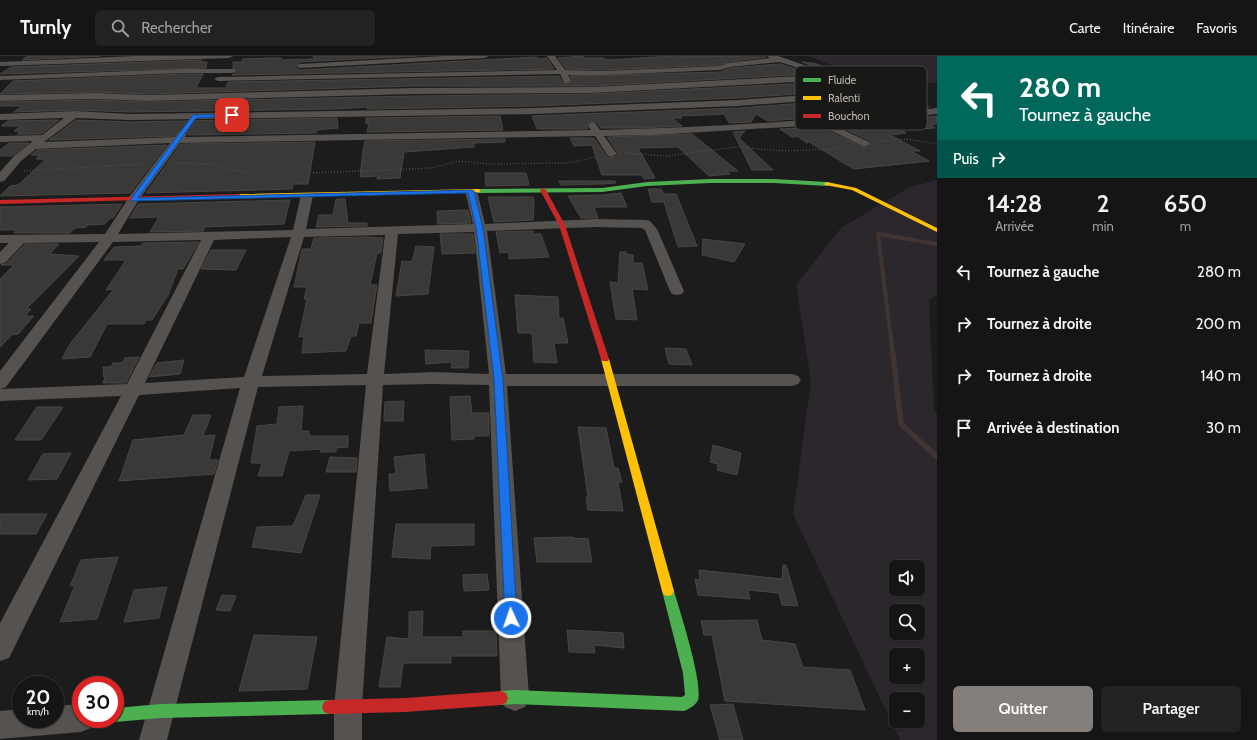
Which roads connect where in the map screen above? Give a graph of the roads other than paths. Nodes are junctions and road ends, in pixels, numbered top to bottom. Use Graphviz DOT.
graph roads {
  1 [pos="229,56"];
  2 [pos="232,56"];
  3 [pos="485,56"];
  4 [pos="551,56"];
  5 [pos="770,56"];
  6 [pos="142,57"];
  7 [pos="457,57"];
  8 [pos="407,58"];
  9 [pos="353,59"];
  10 [pos="702,59"];
  11 [pos="661,60"];
  12 [pos="783,60"];
  13 [pos="293,61"];
  14 [pos="0,64"];
  15 [pos="801,66"];
  16 [pos="721,68"];
  17 [pos="673,69"];
  18 [pos="251,70"];
  19 [pos="562,72"];
  20 [pos="633,72"];
  21 [pos="126,74"];
  22 [pos="410,74"];
  23 [pos="219,75"];
  24 [pos="0,78"];
  25 [pos="179,79"];
  26 [pos="795,79"];
  27 [pos="750,82"];
  28 [pos="111,84"];
  29 [pos="664,87"];
  30 [pos="650,88"];
  31 [pos="95,96"];
  32 [pos="207,96"];
  33 [pos="0,98"];
  34 [pos="795,99"];
  35 [pos="576,100"];
  36 [pos="784,100"];
  37 [pos="415,101"];
  38 [pos="795,106"];
  39 [pos="937,111"];
  40 [pos="682,112"];
  41 [pos="927,112"];
  42 [pos="74,114"];
  43 [pos="195,116"];
  44 [pos="0,117"];
  45 [pos="927,118"];
  46 [pos="931,120"];
  47 [pos="795,124"];
  48 [pos="413,130"];
  49 [pos="695,130"];
  50 [pos="836,130"];
  51 [pos="597,133"];
  52 [pos="42,138"];
  53 [pos="0,139"];
  54 [pos="178,140"];
  55 [pos="865,144"];
  56 [pos="33,146"];
  57 [pos="612,154"];
  58 [pos="18,158"];
  59 [pos="6,159"];
  60 [pos="2,174"];
  61 [pos="543,190"];
  62 [pos="471,191"];
  63 [pos="307,195"];
  64 [pos="133,200"];
  65 [pos="0,202"];
  66 [pos="562,225"];
  67 [pos="480,228"];
  68 [pos="937,230"];
  69 [pos="392,231"];
  70 [pos="299,233"];
  71 [pos="209,236"];
  72 [pos="109,238"];
  73 [pos="0,239"];
  74 [pos="20,239"];
  75 [pos="0,260"];
  76 [pos="677,291"];
  77 [pos="375,380"];
  78 [pos="498,380"];
  79 [pos="612,380"];
  80 [pos="792,380"];
  81 [pos="251,382"];
  82 [pos="0,383"];
  83 [pos="133,390"];
  84 [pos="0,395"];
  85 [pos="0,649"];
  86 [pos="515,697"];
  87 [pos="348,707"];
  88 [pos="160,712"];
  89 [pos="124,714"];
  90 [pos="72,719"];
  91 [pos="0,725"];
  92 [pos="153,740"];
  93 [pos="348,740"];
  1 -- 6 [label="street"];
  2 -- 23 [label="street"];
  3 -- 7 [label="street"];
  4 -- 19 [label="street"];
  5 -- 12 [label="street"];
  6 -- 14 [label="street"];
  6 -- 21 [label="street"];
  7 -- 8 [label="street"];
  8 -- 9 [label="street"];
  8 -- 22 [label="street"];
  9 -- 13 [label="street"];
  10 -- 16 [label="street"];
  11 -- 17 [label="street"];
  12 -- 15 [label="street"];
  12 -- 16 [label="street"];
  16 -- 17 [label="street"];
  16 -- 27 [label="street"];
  17 -- 20 [label="street"];
  18 -- 23 [label="street"];
  19 -- 20 [label="street"];
  19 -- 22 [label="street"];
  19 -- 35 [label="street"];
  20 -- 30 [label="street"];
  21 -- 23 [label="street"];
  21 -- 24 [label="street"];
  21 -- 28 [label="street"];
  22 -- 23 [label="street"];
  22 -- 37 [label="street"];
  23 -- 32 [label="street"];
  25 -- 28 [label="street"];
  26 -- 27 [label="street"];
  27 -- 29 [label="street"];
  27 -- 36 [label="street"];
  28 -- 31 [label="street"];
  29 -- 30 [label="street"];
  29 -- 40 [label="street"];
  30 -- 35 [label="street"];
  31 -- 32 [label="street"];
  31 -- 33 [label="street"];
  31 -- 42 [label="street"];
  32 -- 37 [label="street"];
  32 -- 43 [label="street"];
  34 -- 36 [label="street"];
  35 -- 37 [label="street"];
  35 -- 37 [label="street"];
  35 -- 40 [label="street"];
  35 -- 51 [label="street"];
  36 -- 38 [label="street"];
  36 -- 40 [label="street"];
  37 -- 43 [label="street"];
  37 -- 48 [label="street"];
  39 -- 41 [label="street"];
  40 -- 49 [label="street"];
  42 -- 43 [label="street"];
  42 -- 44 [label="street"];
  42 -- 52 [label="street"];
  43 -- 54 [label="street"];
  45 -- 46 [label="street"];
  47 -- 49 [label="street"];
  48 -- 51 [label="street"];
  48 -- 54 [label="street"];
  49 -- 51 [label="street"];
  50 -- 55 [label="street"];
  51 -- 57 [label="street"];
  52 -- 53 [label="street"];
  52 -- 56 [label="street"];
  54 -- 56 [label="street"];
  54 -- 64 [label="street"];
  56 -- 58 [label="street"];
  58 -- 59 [label="street"];
  58 -- 60 [label="street"];
  61 -- 62 [label="street"];
  61 -- 66 [label="street"];
  61 -- 68 [label="street"];
  62 -- 63 [label="street"];
  62 -- 67 [label="street"];
  63 -- 64 [label="street"];
  63 -- 70 [label="street"];
  64 -- 65 [label="street"];
  64 -- 72 [label="street"];
  66 -- 67 [label="street"];
  66 -- 76 [label="street"];
  66 -- 79 [label="street"];
  67 -- 69 [label="street"];
  67 -- 78 [label="street"];
  69 -- 70 [label="street"];
  69 -- 77 [label="street"];
  70 -- 71 [label="street"];
  70 -- 81 [label="street"];
  71 -- 72 [label="street"];
  71 -- 83 [label="street"];
  72 -- 74 [label="street"];
  72 -- 82 [label="street"];
  73 -- 74 [label="street"];
  74 -- 75 [label="street"];
  77 -- 78 [label="street"];
  77 -- 81 [label="street"];
  77 -- 87 [label="street"];
  78 -- 79 [label="street"];
  78 -- 86 [label="street"];
  79 -- 80 [label="street"];
  79 -- 86 [label="street"];
  81 -- 83 [label="street"];
  81 -- 88 [label="street"];
  83 -- 84 [label="street"];
  83 -- 85 [label="street"];
  86 -- 87 [label="street"];
  87 -- 88 [label="street"];
  87 -- 93 [label="street"];
  88 -- 89 [label="street"];
  88 -- 92 [label="street"];
  90 -- 91 [label="street"];
}
